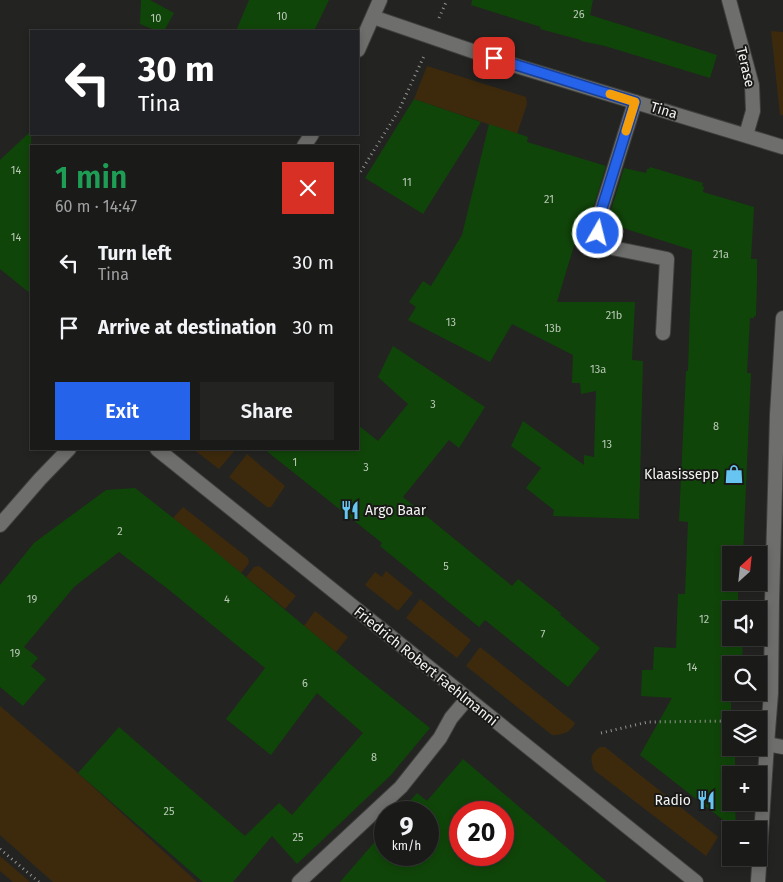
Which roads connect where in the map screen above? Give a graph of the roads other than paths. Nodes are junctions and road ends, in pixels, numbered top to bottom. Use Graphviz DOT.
graph roads {
  1 [pos="380,0"];
  2 [pos="729,0"];
  3 [pos="374,17"];
  4 [pos="359,48"];
  5 [pos="635,102"];
  6 [pos="746,135"];
  7 [pos="783,147"];
  8 [pos="783,318"];
  9 [pos="663,333"];
  10 [pos="68,450"];
  11 [pos="158,450"];
  12 [pos="0,525"];
  13 [pos="467,699"];
  14 [pos="767,744"];
  15 [pos="783,747"];
  16 [pos="766,756"];
  17 [pos="299,882"];
  18 [pos="696,882"];
  19 [pos="758,882"];
  1 -- 3 [label="street"];
  2 -- 6 [label="street, Terase"];
  3 -- 4 [label="street"];
  3 -- 5 [label="street, Tina"];
  5 -- 6 [label="street, Tina"];
  5 -- 9 [label="street"];
  6 -- 7 [label="street, Tina"];
  8 -- 14 [label="street"];
  10 -- 12 [label="street"];
  11 -- 13 [label="street, Friedrich Robert Faehlmanni"];
  13 -- 17 [label="street"];
  13 -- 18 [label="street, Friedrich Robert Faehlmanni"];
  14 -- 15 [label="street"];
  16 -- 19 [label="street"];
}
